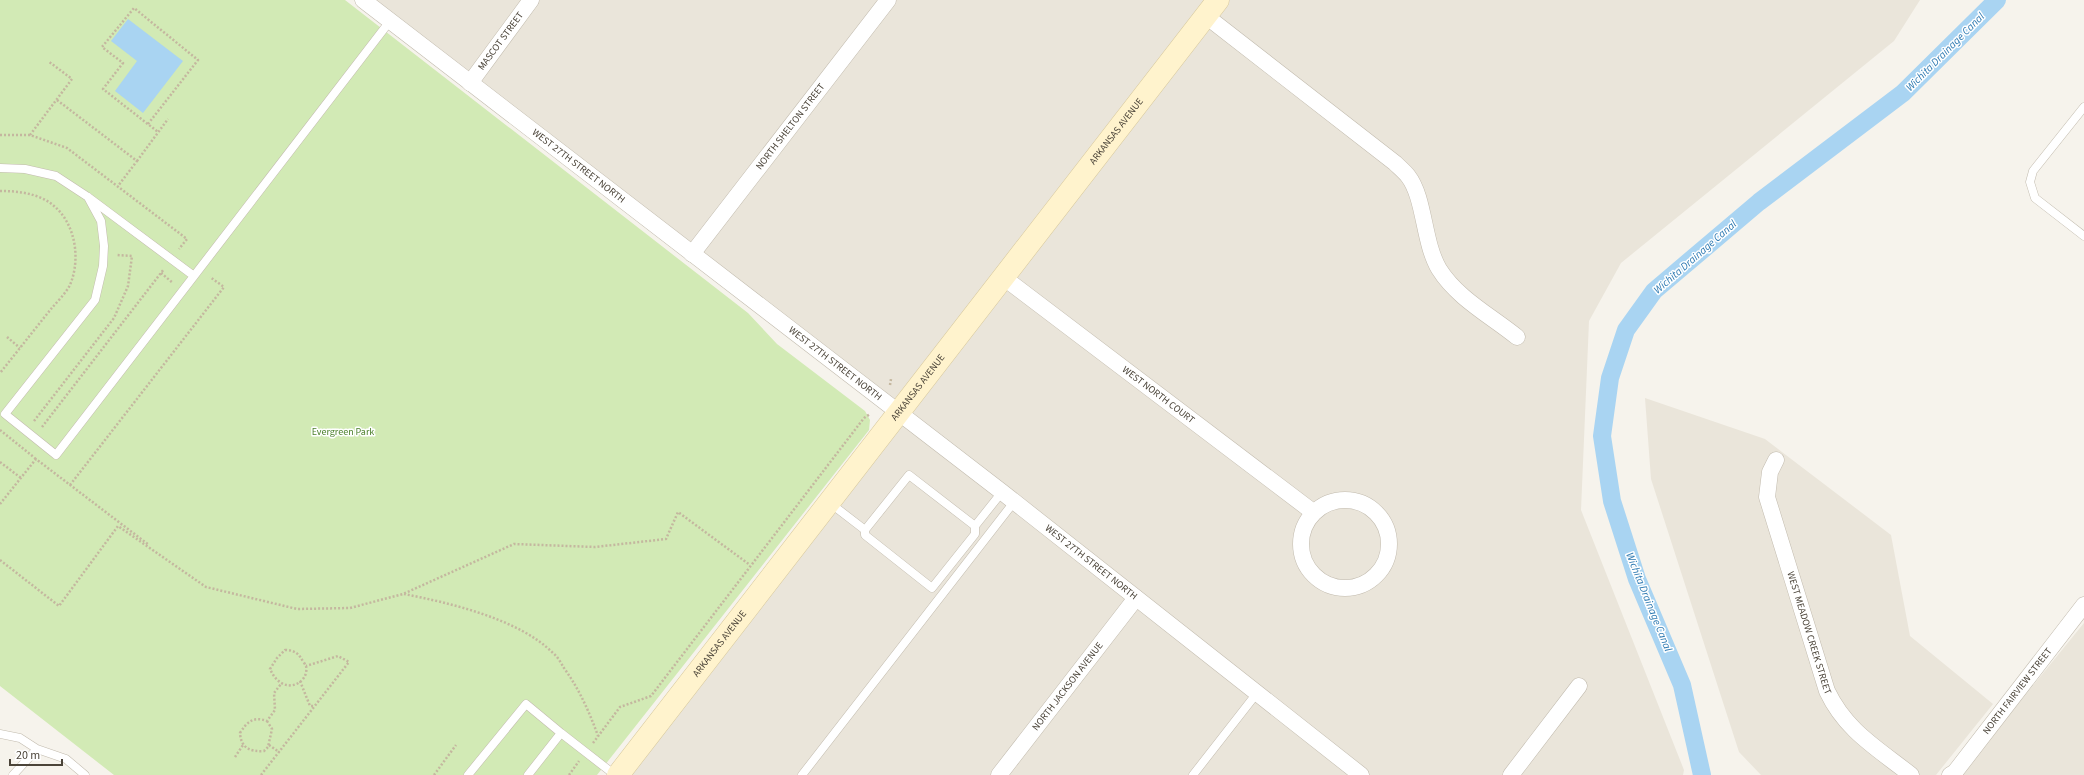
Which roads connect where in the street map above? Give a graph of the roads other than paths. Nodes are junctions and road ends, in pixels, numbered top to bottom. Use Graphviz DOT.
graph roads {
  1 [pos="363,0"];
  2 [pos="531,0"];
  3 [pos="888,0"];
  4 [pos="1212,8"];
  5 [pos="390,21"];
  6 [pos="470,83"];
  7 [pos="2084,107"];
  8 [pos="0,168"];
  9 [pos="88,197"];
  10 [pos="2084,236"];
  11 [pos="692,254"];
  12 [pos="194,276"];
  13 [pos="1003,277"];
  14 [pos="1517,337"];
  15 [pos="898,412"];
  16 [pos="1776,460"];
  17 [pos="1008,497"];
  18 [pos="829,502"];
  19 [pos="1313,512"];
  20 [pos="975,526"];
  21 [pos="865,530"];
  22 [pos="1136,598"];
  23 [pos="2084,605"];
  24 [pos="1579,686"];
  25 [pos="1257,693"];
  26 [pos="561,733"];
  27 [pos="0,734"];
  28 [pos="37,749"];
  29 [pos="13,775"];
  30 [pos="85,775"];
  31 [pos="468,775"];
  32 [pos="528,775"];
  33 [pos="615,775"];
  34 [pos="618,775"];
  35 [pos="802,775"];
  36 [pos="998,775"];
  37 [pos="1193,775"];
  38 [pos="1361,775"];
  39 [pos="1511,775"];
  40 [pos="1910,775"];
  41 [pos="1950,775"];
  1 -- 5 [label="street, WEST 27TH STREET NORTH"];
  2 -- 6 [label="street, MASCOT STREET"];
  3 -- 11 [label="street, NORTH SHELTON STREET"];
  4 -- 13 [label="street, ARKANSAS AVENUE"];
  4 -- 14 [label="street"];
  5 -- 6 [label="street, WEST 27TH STREET NORTH"];
  5 -- 12 [label="lane"];
  6 -- 11 [label="street, WEST 27TH STREET NORTH"];
  7 -- 10 [label="lane"];
  8 -- 9 [label="lane"];
  9 -- 12 [label="lane"];
  9 -- 12 [label="lane"];
  11 -- 15 [label="street, WEST 27TH STREET NORTH"];
  13 -- 15 [label="street, ARKANSAS AVENUE"];
  13 -- 19 [label="street, WEST NORTH COURT"];
  15 -- 17 [label="street, WEST 27TH STREET NORTH"];
  15 -- 18 [label="street, ARKANSAS AVENUE"];
  16 -- 40 [label="street, WEST MEADOW CREEK STREET"];
  17 -- 20 [label="lane"];
  17 -- 22 [label="street, WEST 27TH STREET NORTH"];
  17 -- 35 [label="lane"];
  18 -- 21 [label="lane"];
  18 -- 34 [label="street, ARKANSAS AVENUE"];
  19 -- 19 [label="street"];
  20 -- 21 [label="lane"];
  20 -- 21 [label="lane"];
  22 -- 25 [label="street, WEST 27TH STREET NORTH"];
  22 -- 36 [label="street, NORTH JACKSON AVENUE"];
  23 -- 41 [label="street, NORTH FAIRVIEW STREET"];
  24 -- 39 [label="street"];
  25 -- 37 [label="lane"];
  25 -- 38 [label="street, WEST 27TH STREET NORTH"];
  26 -- 31 [label="lane"];
  26 -- 32 [label="lane"];
  26 -- 33 [label="lane"];
  27 -- 28 [label="lane"];
  28 -- 29 [label="lane"];
  28 -- 30 [label="lane"];
}
